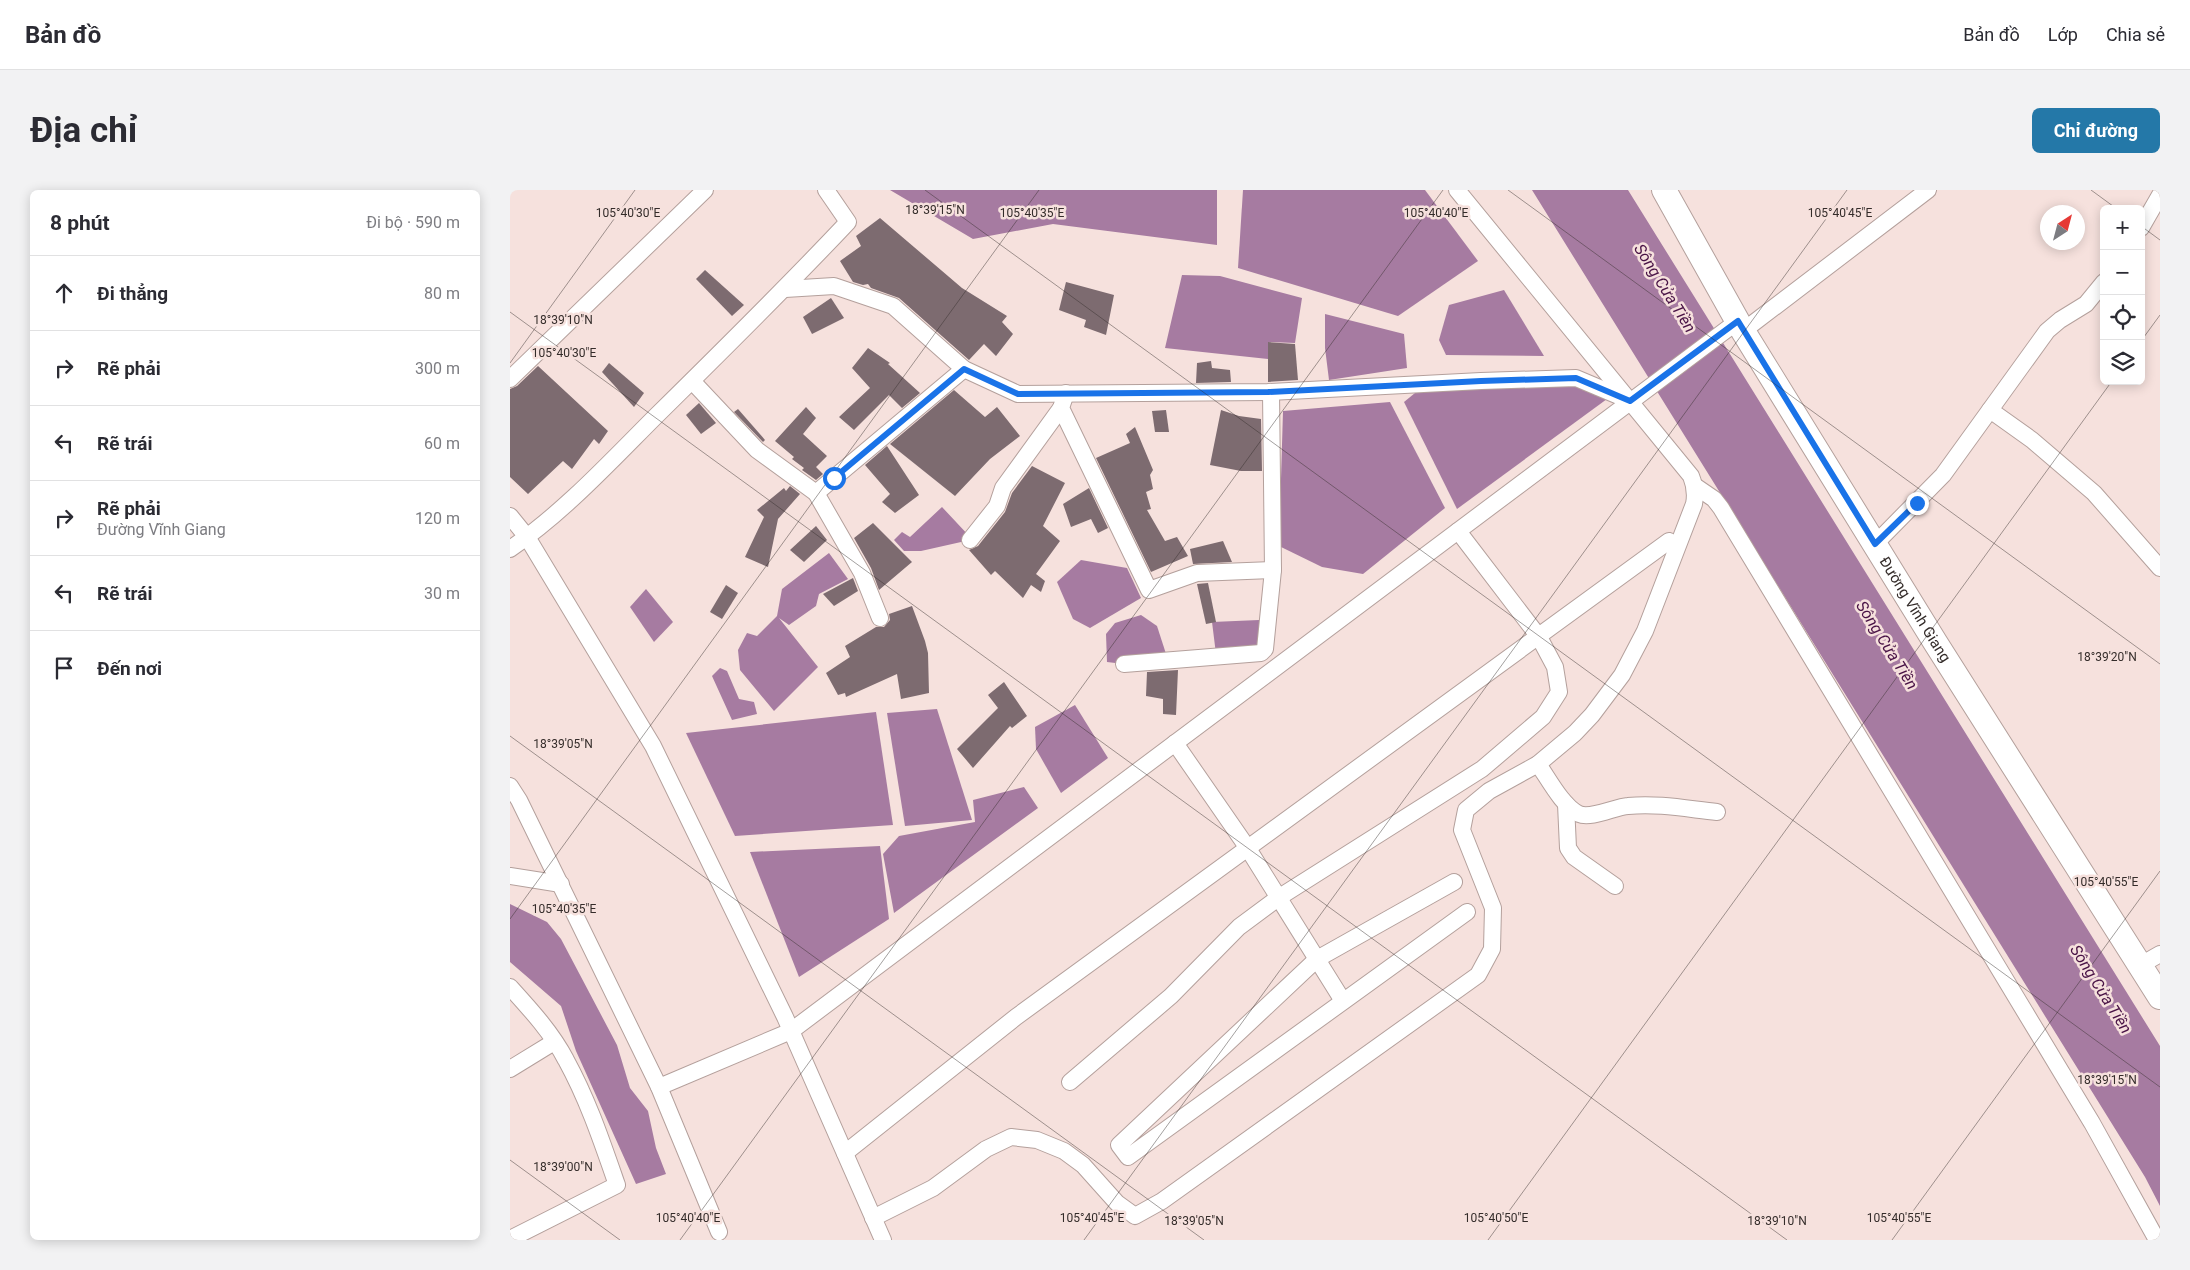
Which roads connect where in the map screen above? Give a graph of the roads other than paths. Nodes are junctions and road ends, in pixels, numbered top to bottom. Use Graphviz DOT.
graph roads {
  1 [pos="705,190"];
  2 [pos="826,190"];
  3 [pos="1457,190"];
  4 [pos="1664,190"];
  5 [pos="1928,190"];
  6 [pos="2160,195"];
  7 [pos="2145,221"];
  8 [pos="2100,287"];
  9 [pos="785,289"];
  10 [pos="1734,328"];
  11 [pos="964,369"];
  12 [pos="510,379"];
  13 [pos="692,381"];
  14 [pos="1271,392"];
  15 [pos="1066,393"];
  16 [pos="1637,396"];
  17 [pos="1061,408"];
  18 [pos="1990,410"];
  19 [pos="1695,486"];
  20 [pos="816,493"];
  21 [pos="510,516"];
  22 [pos="1458,530"];
  23 [pos="527,537"];
  24 [pos="970,540"];
  25 [pos="1669,541"];
  26 [pos="1875,544"];
  27 [pos="510,548"];
  28 [pos="2160,568"];
  29 [pos="1273,570"];
  30 [pos="880,618"];
  31 [pos="1539,637"];
  32 [pos="1124,664"];
  33 [pos="1175,743"];
  34 [pos="1538,764"];
  35 [pos="510,786"];
  36 [pos="1566,804"];
  37 [pos="1717,812"];
  38 [pos="1247,847"];
  39 [pos="510,876"];
  40 [pos="1454,882"];
  41 [pos="561,884"];
  42 [pos="1615,886"];
  43 [pos="1278,898"];
  44 [pos="1467,912"];
  45 [pos="2160,954"];
  46 [pos="1317,959"];
  47 [pos="2139,966"];
  48 [pos="510,987"];
  49 [pos="2160,997"];
  50 [pos="1343,1001"];
  51 [pos="791,1031"];
  52 [pos="554,1042"];
  53 [pos="510,1069"];
  54 [pos="1070,1082"];
  55 [pos="660,1087"];
  56 [pos="845,1153"];
  57 [pos="874,1218"];
  58 [pos="719,1232"];
  59 [pos="510,1239"];
  60 [pos="883,1240"];
  61 [pos="2157,1240"];
  1 -- 12 [label="street"];
  2 -- 9 [label="street"];
  3 -- 16 [label="street"];
  4 -- 10 [label="street, Đường Vĩnh Giang"];
  5 -- 10 [label="street"];
  6 -- 7 [label="street"];
  8 -- 18 [label="street"];
  9 -- 11 [label="street"];
  9 -- 13 [label="street"];
  10 -- 16 [label="street"];
  10 -- 26 [label="street, Đường Vĩnh Giang"];
  11 -- 15 [label="street"];
  11 -- 20 [label="street"];
  13 -- 20 [label="street"];
  13 -- 23 [label="street"];
  14 -- 15 [label="street"];
  14 -- 16 [label="street"];
  14 -- 29 [label="street"];
  15 -- 17 [label="street"];
  16 -- 19 [label="street"];
  16 -- 22 [label="street"];
  17 -- 24 [label="street"];
  17 -- 29 [label="street"];
  18 -- 26 [label="street"];
  18 -- 28 [label="street"];
  19 -- 34 [label="street"];
  19 -- 61 [label="street"];
  20 -- 30 [label="street"];
  21 -- 23 [label="street"];
  22 -- 31 [label="street"];
  22 -- 33 [label="street"];
  23 -- 27 [label="street"];
  23 -- 51 [label="street"];
  25 -- 31 [label="street"];
  26 -- 47 [label="street, Đường Vĩnh Giang"];
  29 -- 32 [label="street"];
  31 -- 38 [label="street"];
  31 -- 43 [label="street"];
  33 -- 38 [label="street"];
  33 -- 51 [label="street"];
  34 -- 36 [label="street"];
  34 -- 57 [label="street"];
  35 -- 41 [label="street"];
  36 -- 37 [label="street"];
  36 -- 42 [label="street"];
  38 -- 43 [label="street"];
  38 -- 56 [label="street"];
  39 -- 41 [label="street"];
  40 -- 46 [label="street"];
  41 -- 55 [label="street"];
  43 -- 46 [label="street"];
  43 -- 54 [label="street"];
  44 -- 50 [label="street"];
  45 -- 47 [label="street"];
  46 -- 50 [label="street"];
  46 -- 50 [label="street"];
  47 -- 49 [label="street, Đường Vĩnh Giang"];
  48 -- 52 [label="street"];
  51 -- 55 [label="street"];
  51 -- 56 [label="street"];
  52 -- 53 [label="street"];
  52 -- 59 [label="street"];
  55 -- 58 [label="street"];
  56 -- 57 [label="street"];
  57 -- 60 [label="street"];
}
